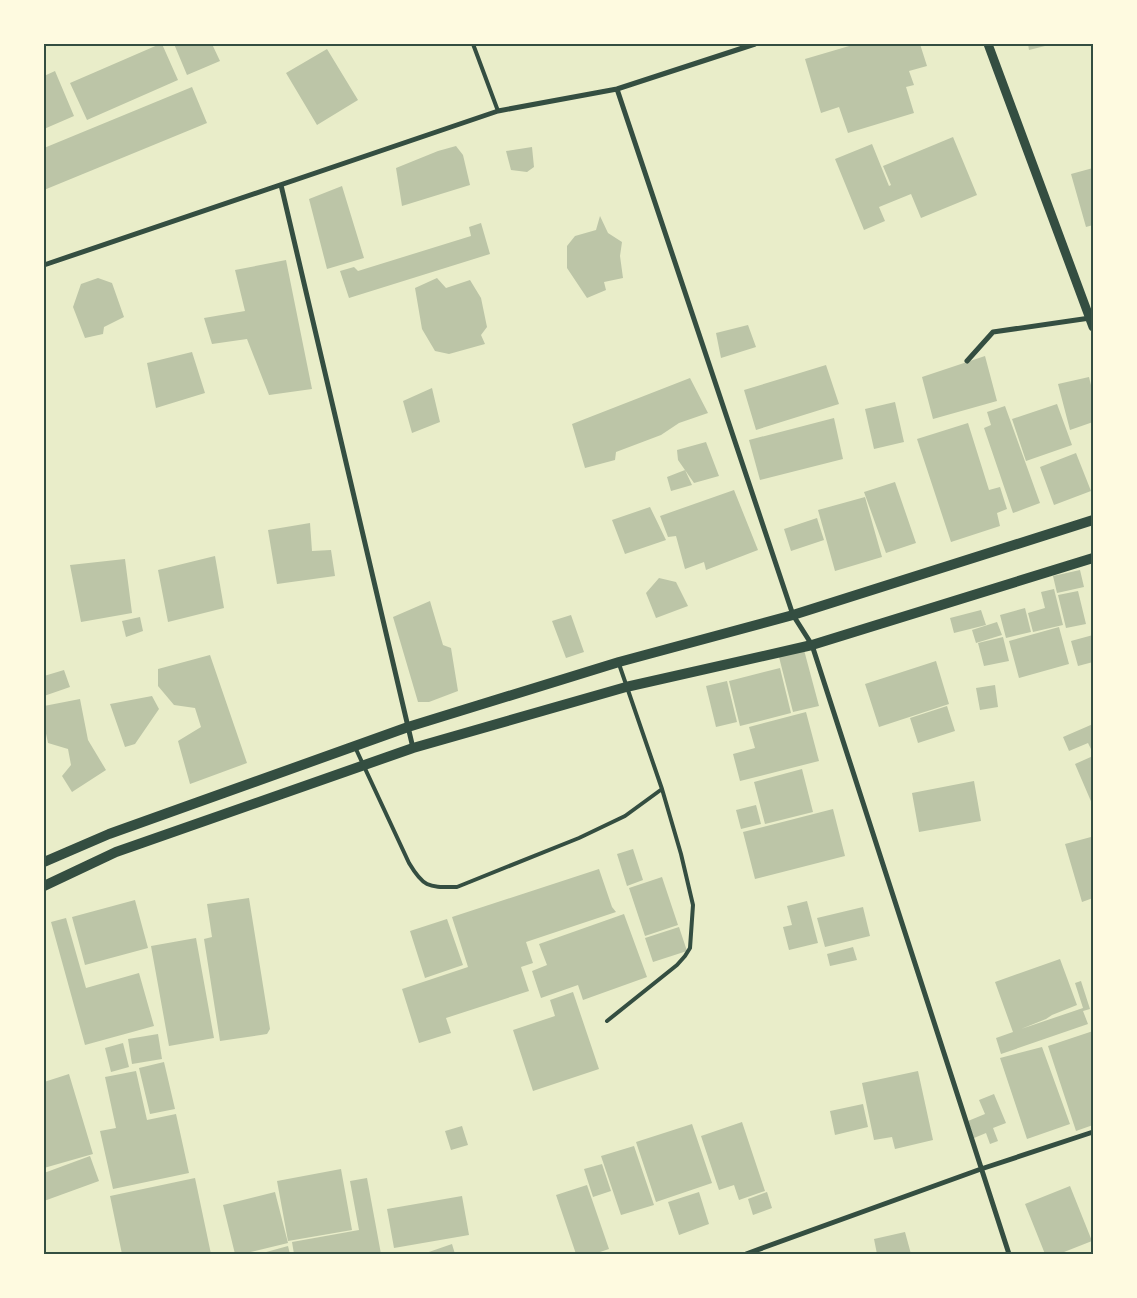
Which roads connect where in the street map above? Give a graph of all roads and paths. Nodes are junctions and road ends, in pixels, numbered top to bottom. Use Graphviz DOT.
graph roads {
  1 [pos="473,44"];
  2 [pos="755,44"];
  3 [pos="988,44"];
  4 [pos="617,88"];
  5 [pos="498,110"];
  6 [pos="281,185"];
  7 [pos="44,265"];
  8 [pos="1092,322"];
  9 [pos="968,362"];
  10 [pos="1093,520"];
  11 [pos="1093,558"];
  12 [pos="793,616"];
  13 [pos="812,645"];
  14 [pos="618,662"];
  15 [pos="626,687"];
  16 [pos="408,727"];
  17 [pos="354,745"];
  18 [pos="413,748"];
  19 [pos="362,765"];
  20 [pos="662,788"];
  21 [pos="44,862"];
  22 [pos="44,886"];
  23 [pos="606,1021"];
  24 [pos="1093,1132"];
  25 [pos="981,1169"];
  26 [pos="746,1254"];
  27 [pos="1008,1254"];
  1 -- 5 [label="lane"];
  2 -- 4 [label="street"];
  3 -- 8 [label="street"];
  4 -- 5 [label="street"];
  4 -- 12 [label="street"];
  5 -- 6 [label="street"];
  6 -- 7 [label="street"];
  6 -- 16 [label="street"];
  8 -- 9 [label="street"];
  10 -- 12 [label="main road"];
  11 -- 13 [label="main road"];
  12 -- 13 [label="street"];
  12 -- 14 [label="main road"];
  13 -- 15 [label="main road"];
  13 -- 25 [label="street"];
  14 -- 15 [label="lane"];
  14 -- 16 [label="main road"];
  15 -- 18 [label="main road"];
  15 -- 20 [label="lane"];
  16 -- 17 [label="main road"];
  16 -- 18 [label="street"];
  17 -- 19 [label="lane"];
  17 -- 21 [label="main road"];
  18 -- 19 [label="main road"];
  19 -- 20 [label="lane"];
  19 -- 22 [label="main road"];
  20 -- 23 [label="lane"];
  24 -- 25 [label="street"];
  25 -- 26 [label="street"];
  25 -- 27 [label="street"];
}
